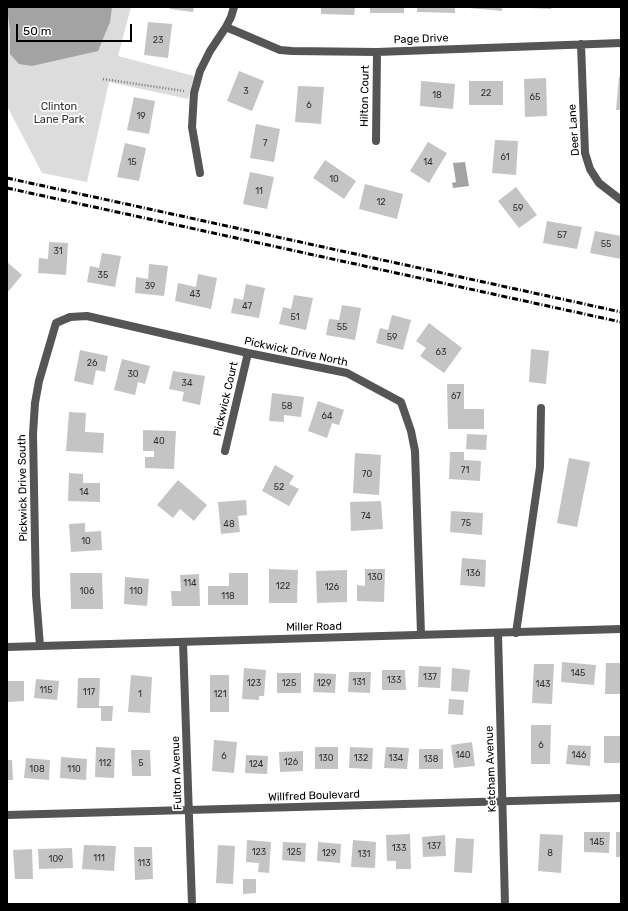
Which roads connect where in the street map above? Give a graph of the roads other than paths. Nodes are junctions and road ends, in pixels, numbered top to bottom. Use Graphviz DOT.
graph roads {
  1 [pos="234,7"];
  2 [pos="226,27"];
  3 [pos="621,43"];
  4 [pos="581,44"];
  5 [pos="377,52"];
  6 [pos="376,141"];
  7 [pos="200,173"];
  8 [pos="621,200"];
  9 [pos="53,333"];
  10 [pos="248,353"];
  11 [pos="541,408"];
  12 [pos="225,451"];
  13 [pos="621,629"];
  14 [pos="498,633"];
  15 [pos="516,633"];
  16 [pos="421,634"];
  17 [pos="183,642"];
  18 [pos="40,646"];
  19 [pos="7,647"];
  20 [pos="621,798"];
  21 [pos="503,801"];
  22 [pos="189,810"];
  23 [pos="7,815"];
  24 [pos="192,904"];
  25 [pos="505,904"];
  1 -- 2 [label="street"];
  2 -- 5 [label="street, Page Drive"];
  2 -- 7 [label="street"];
  3 -- 4 [label="street, Page Drive"];
  4 -- 5 [label="street, Page Drive"];
  4 -- 8 [label="street, Deer Lane"];
  5 -- 6 [label="street, Hilton Court"];
  9 -- 10 [label="street, Pickwick Drive North"];
  9 -- 18 [label="street, Pickwick Drive South"];
  10 -- 12 [label="street, Pickwick Court"];
  10 -- 16 [label="street, Pickwick Drive North"];
  11 -- 15 [label="street"];
  13 -- 15 [label="street, Miller Road"];
  14 -- 15 [label="street, Miller Road"];
  14 -- 16 [label="street, Miller Road"];
  14 -- 21 [label="street, Ketcham Avenue"];
  16 -- 17 [label="street, Miller Road"];
  17 -- 18 [label="street, Miller Road"];
  17 -- 22 [label="street, Fulton Avenue"];
  18 -- 19 [label="street, Miller Road"];
  20 -- 21 [label="street, Willfred Boulevard"];
  21 -- 22 [label="street, Willfred Boulevard"];
  21 -- 25 [label="street, Ketcham Avenue"];
  22 -- 23 [label="street, Willfred Boulevard"];
  22 -- 24 [label="street, Fulton Avenue"];
}
